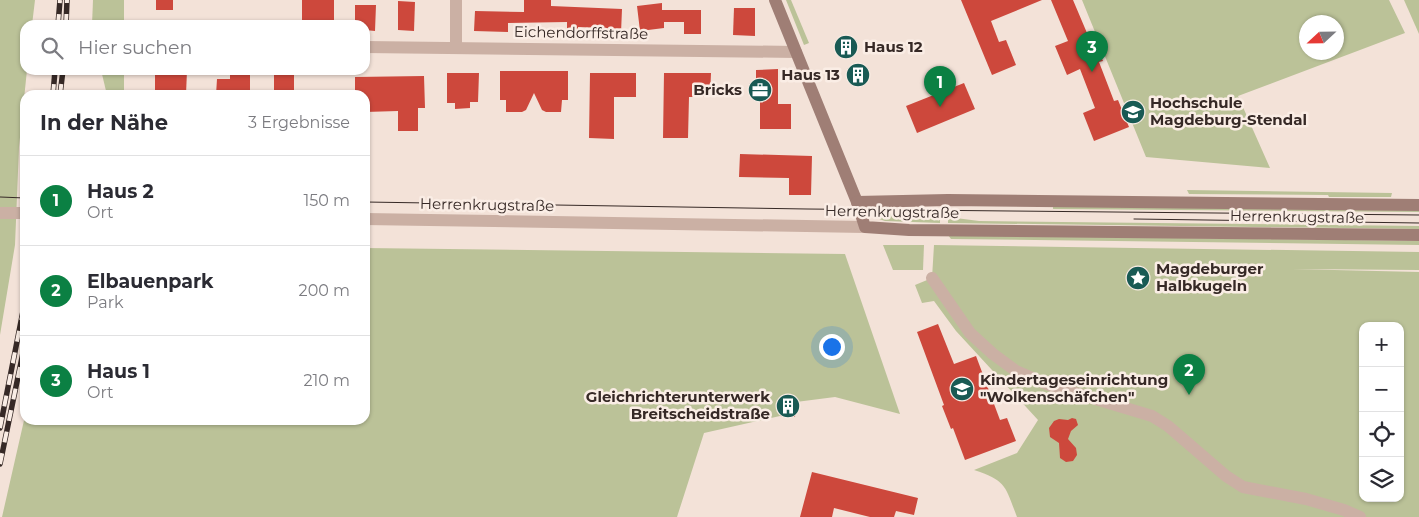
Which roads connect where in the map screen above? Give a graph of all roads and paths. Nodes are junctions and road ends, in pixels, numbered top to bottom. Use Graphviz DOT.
graph roads {
  1 [pos="456,0"];
  2 [pos="775,0"];
  3 [pos="370,47"];
  4 [pos="456,48"];
  5 [pos="796,52"];
  6 [pos="857,202"];
  7 [pos="1419,205"];
  8 [pos="0,213"];
  9 [pos="20,213"];
  10 [pos="370,219"];
  11 [pos="866,227"];
  12 [pos="1419,235"];
  13 [pos="932,278"];
  14 [pos="1360,517"];
  1 -- 4 [label="street"];
  2 -- 5 [label="street"];
  3 -- 4 [label="street, Eichendorffstraße"];
  4 -- 5 [label="street, Eichendorffstraße"];
  5 -- 6 [label="street"];
  6 -- 7 [label="street, Herrenkrugstraße"];
  6 -- 11 [label="street"];
  8 -- 9 [label="street"];
  10 -- 11 [label="street, Herrenkrugstraße"];
  11 -- 12 [label="street, Herrenkrugstraße"];
  13 -- 14 [label="street"];
}
